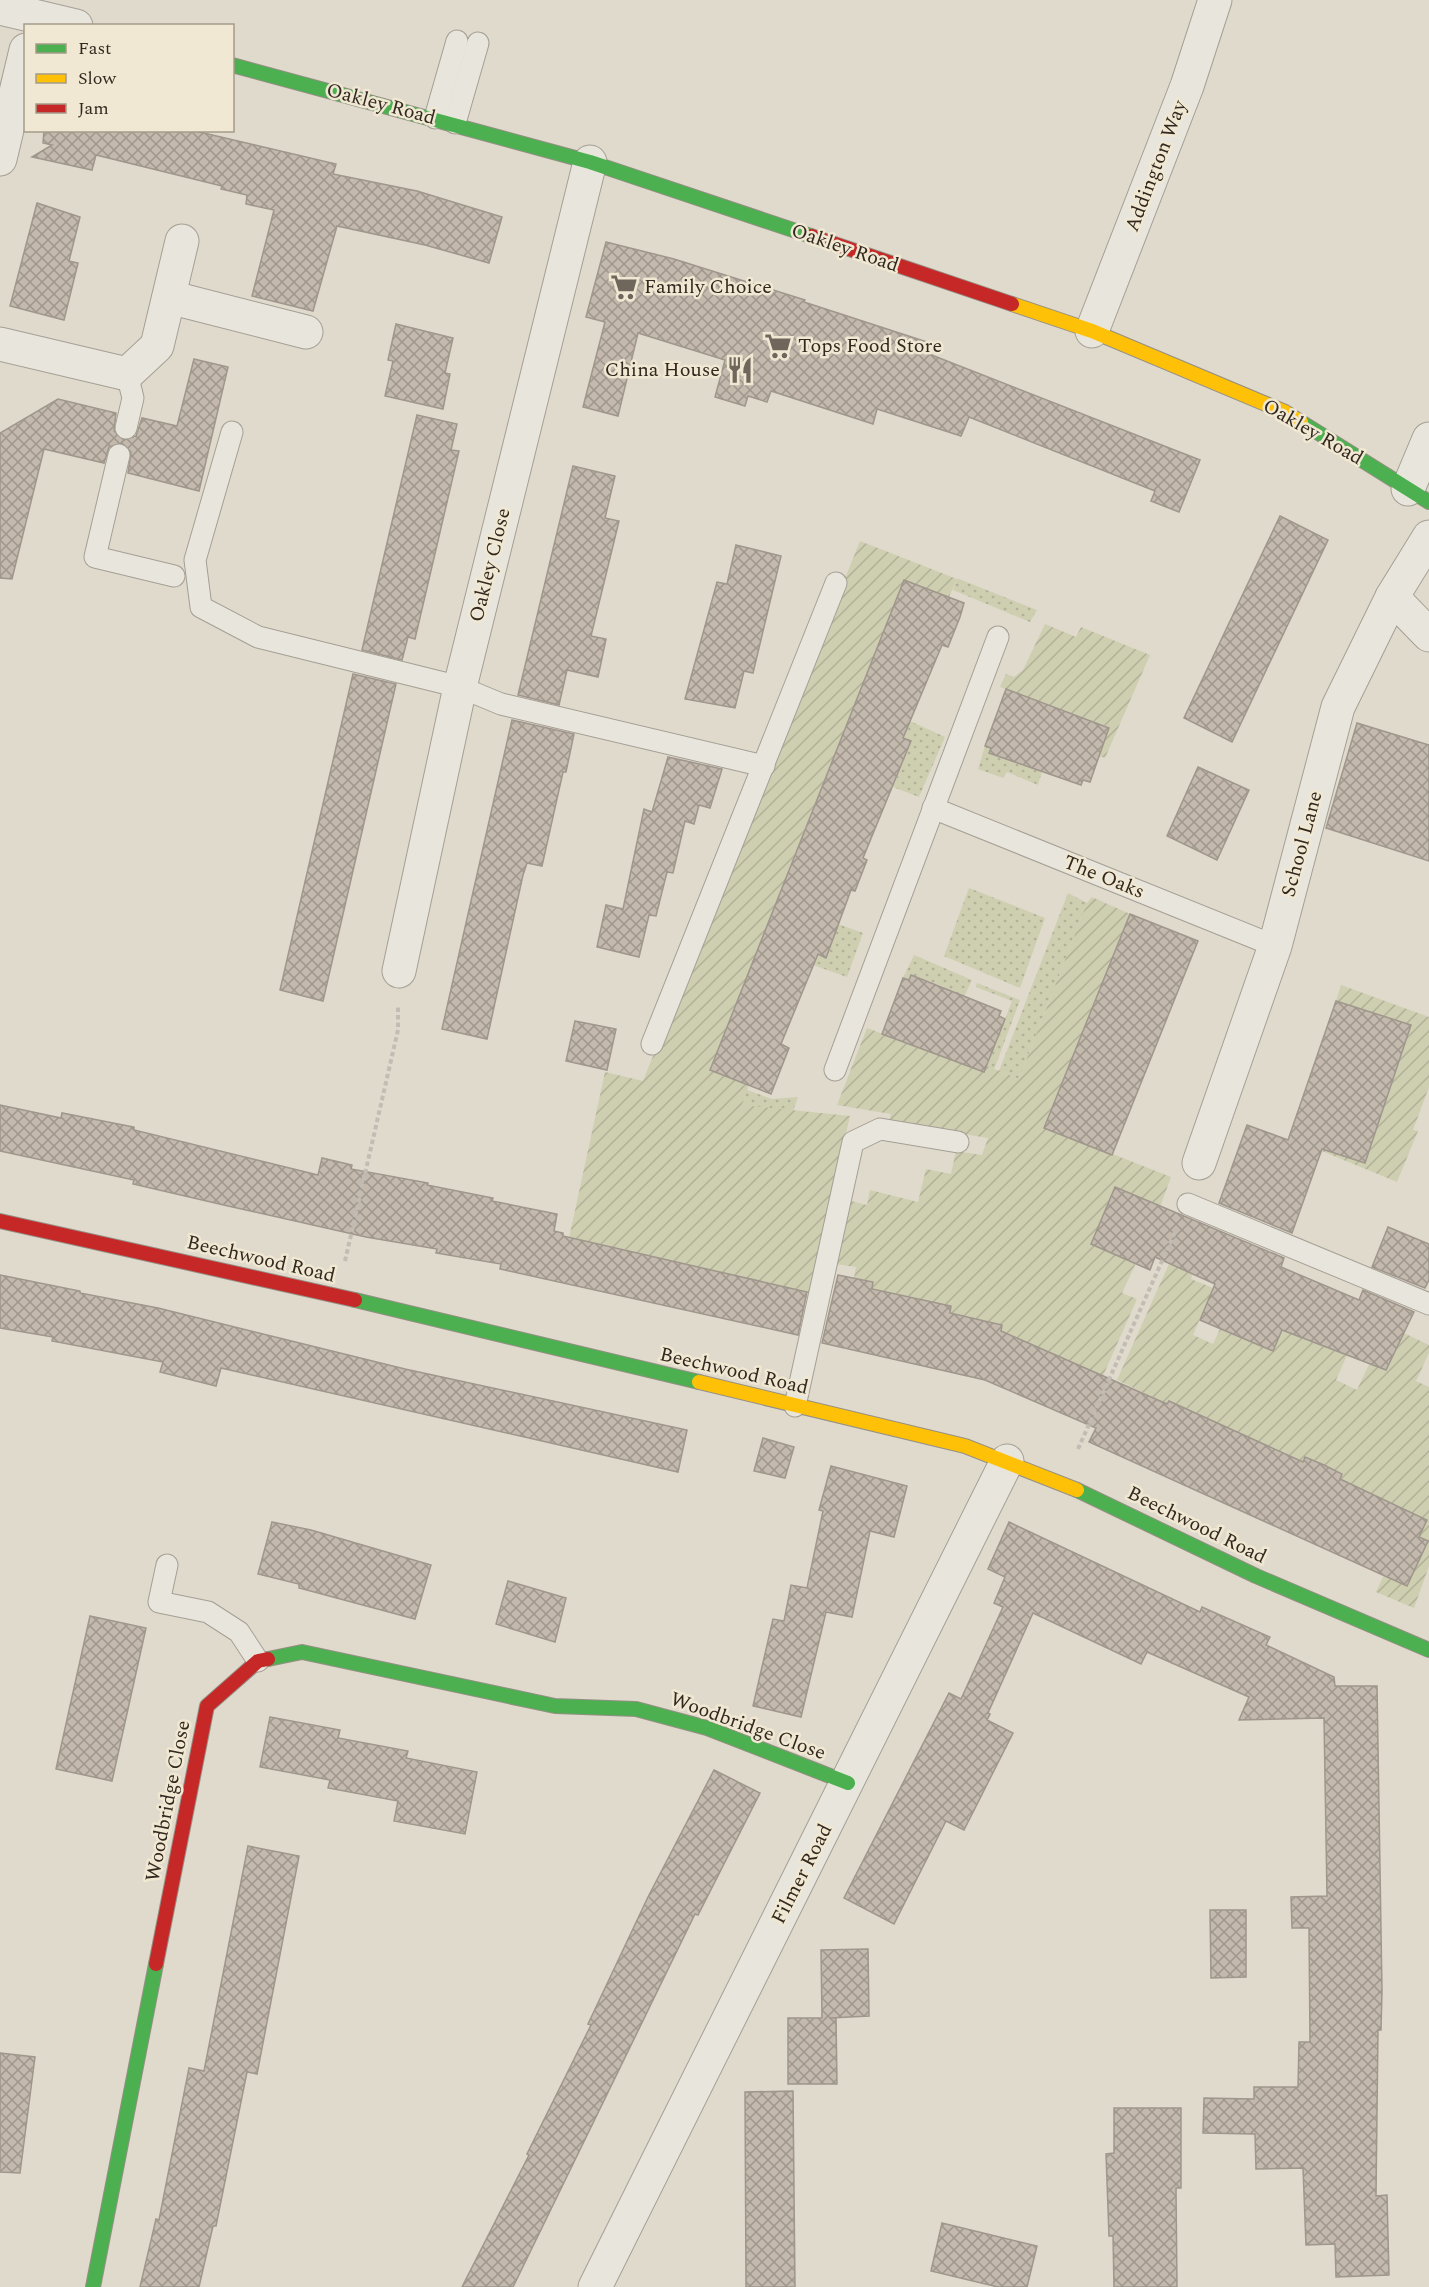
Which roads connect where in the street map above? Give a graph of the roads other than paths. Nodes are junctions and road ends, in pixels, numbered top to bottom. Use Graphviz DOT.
graph roads {
  1 [pos="1215,0"];
  2 [pos="0,8"];
  3 [pos="34,13"];
  4 [pos="70,24"];
  5 [pos="456,41"];
  6 [pos="478,43"];
  7 [pos="24,58"];
  8 [pos="234,66"];
  9 [pos="435,118"];
  10 [pos="455,123"];
  11 [pos="0,159"];
  12 [pos="590,162"];
  13 [pos="182,241"];
  14 [pos="169,297"];
  15 [pos="1092,331"];
  16 [pos="306,332"];
  17 [pos="0,344"];
  18 [pos="127,374"];
  19 [pos="126,428"];
  20 [pos="232,432"];
  21 [pos="1429,439"];
  22 [pos="119,456"];
  23 [pos="1419,495"];
  24 [pos="1429,537"];
  25 [pos="174,576"];
  26 [pos="836,583"];
  27 [pos="1392,597"];
  28 [pos="1429,635"];
  29 [pos="998,637"];
  30 [pos="460,687"];
  31 [pos="764,766"];
  32 [pos="933,807"];
  33 [pos="1275,946"];
  34 [pos="399,971"];
  35 [pos="652,1044"];
  36 [pos="835,1070"];
  37 [pos="958,1142"];
  38 [pos="1199,1163"];
  39 [pos="1188,1204"];
  40 [pos="0,1221"];
  41 [pos="1429,1304"];
  42 [pos="795,1406"];
  43 [pos="1007,1461"];
  44 [pos="167,1565"];
  45 [pos="1429,1650"];
  46 [pos="258,1661"];
  47 [pos="848,1783"];
  48 [pos="93,2287"];
  49 [pos="595,2287"];
  1 -- 15 [label="street, Addington Way"];
  2 -- 3 [label="street"];
  3 -- 4 [label="street"];
  5 -- 9 [label="lane"];
  6 -- 10 [label="lane"];
  7 -- 11 [label="street"];
  8 -- 9 [label="street, Oakley Road"];
  9 -- 10 [label="street, Oakley Road"];
  10 -- 12 [label="street, Oakley Road"];
  12 -- 15 [label="street, Oakley Road"];
  12 -- 30 [label="street, Oakley Close"];
  13 -- 14 [label="street"];
  14 -- 16 [label="street"];
  14 -- 18 [label="street"];
  15 -- 23 [label="street, Oakley Road"];
  17 -- 18 [label="street"];
  18 -- 19 [label="lane"];
  20 -- 30 [label="lane"];
  21 -- 23 [label="street"];
  22 -- 25 [label="lane"];
  24 -- 27 [label="street, School Lane"];
  26 -- 31 [label="lane"];
  27 -- 28 [label="street"];
  27 -- 33 [label="street, School Lane"];
  29 -- 32 [label="lane"];
  30 -- 31 [label="lane"];
  30 -- 34 [label="street, Oakley Close"];
  31 -- 35 [label="lane"];
  32 -- 33 [label="lane, The Oaks"];
  32 -- 36 [label="lane"];
  33 -- 38 [label="street, School Lane"];
  37 -- 42 [label="lane"];
  39 -- 41 [label="lane"];
  40 -- 42 [label="street, Beechwood Road"];
  42 -- 43 [label="street, Beechwood Road"];
  43 -- 45 [label="street, Beechwood Road"];
  43 -- 47 [label="street, Filmer Road"];
  44 -- 46 [label="lane"];
  46 -- 47 [label="street, Woodbridge Close"];
  46 -- 48 [label="street, Woodbridge Close"];
  47 -- 49 [label="street, Filmer Road"];
}
